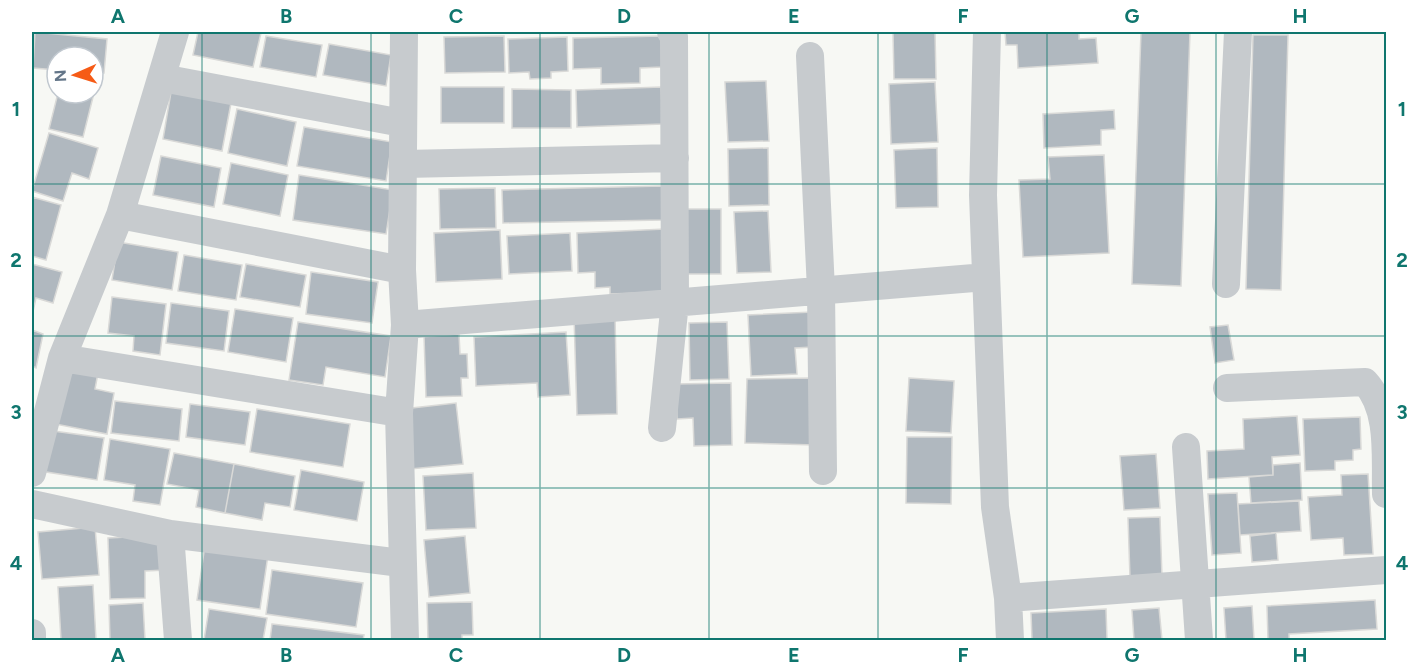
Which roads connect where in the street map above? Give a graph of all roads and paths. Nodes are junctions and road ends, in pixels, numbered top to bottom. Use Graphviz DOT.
graph roads {
  1 [pos="175,32"];
  2 [pos="404,32"];
  3 [pos="671,32"];
  4 [pos="987,32"];
  5 [pos="1238,32"];
  6 [pos="810,56"];
  7 [pos="162,78"];
  8 [pos="402,123"];
  9 [pos="675,158"];
  10 [pos="404,164"];
  11 [pos="120,215"];
  12 [pos="402,270"];
  13 [pos="986,277"];
  14 [pos="1226,284"];
  15 [pos="821,290"];
  16 [pos="675,302"];
  17 [pos="405,325"];
  18 [pos="62,358"];
  19 [pos="1227,388"];
  20 [pos="399,413"];
  21 [pos="662,428"];
  22 [pos="1186,447"];
  23 [pos="823,471"];
  24 [pos="32,473"];
  25 [pos="1386,494"];
  26 [pos="32,504"];
  27 [pos="170,534"];
  28 [pos="401,563"];
  29 [pos="1386,570"];
  30 [pos="1195,585"];
  31 [pos="1008,598"];
  32 [pos="32,633"];
  33 [pos="32,640"];
  34 [pos="178,640"];
  35 [pos="405,640"];
  36 [pos="1010,640"];
  37 [pos="1199,640"];
  1 -- 7 [label="street"];
  2 -- 8 [label="street"];
  3 -- 9 [label="street"];
  4 -- 13 [label="street"];
  5 -- 14 [label="street"];
  6 -- 15 [label="street"];
  7 -- 8 [label="street"];
  7 -- 11 [label="street"];
  8 -- 10 [label="street"];
  9 -- 10 [label="street"];
  9 -- 16 [label="street"];
  10 -- 12 [label="street"];
  11 -- 12 [label="street"];
  11 -- 18 [label="street"];
  12 -- 17 [label="street"];
  13 -- 15 [label="street"];
  13 -- 31 [label="street"];
  15 -- 16 [label="street"];
  15 -- 23 [label="street"];
  16 -- 17 [label="street"];
  16 -- 21 [label="street"];
  17 -- 20 [label="street"];
  18 -- 20 [label="street"];
  18 -- 24 [label="street"];
  19 -- 25 [label="street"];
  20 -- 28 [label="street"];
  22 -- 30 [label="street"];
  26 -- 27 [label="street"];
  27 -- 28 [label="street"];
  27 -- 34 [label="street"];
  28 -- 35 [label="street"];
  29 -- 30 [label="street"];
  30 -- 31 [label="street"];
  30 -- 37 [label="street"];
  31 -- 36 [label="street"];
  32 -- 33 [label="street"];
}
